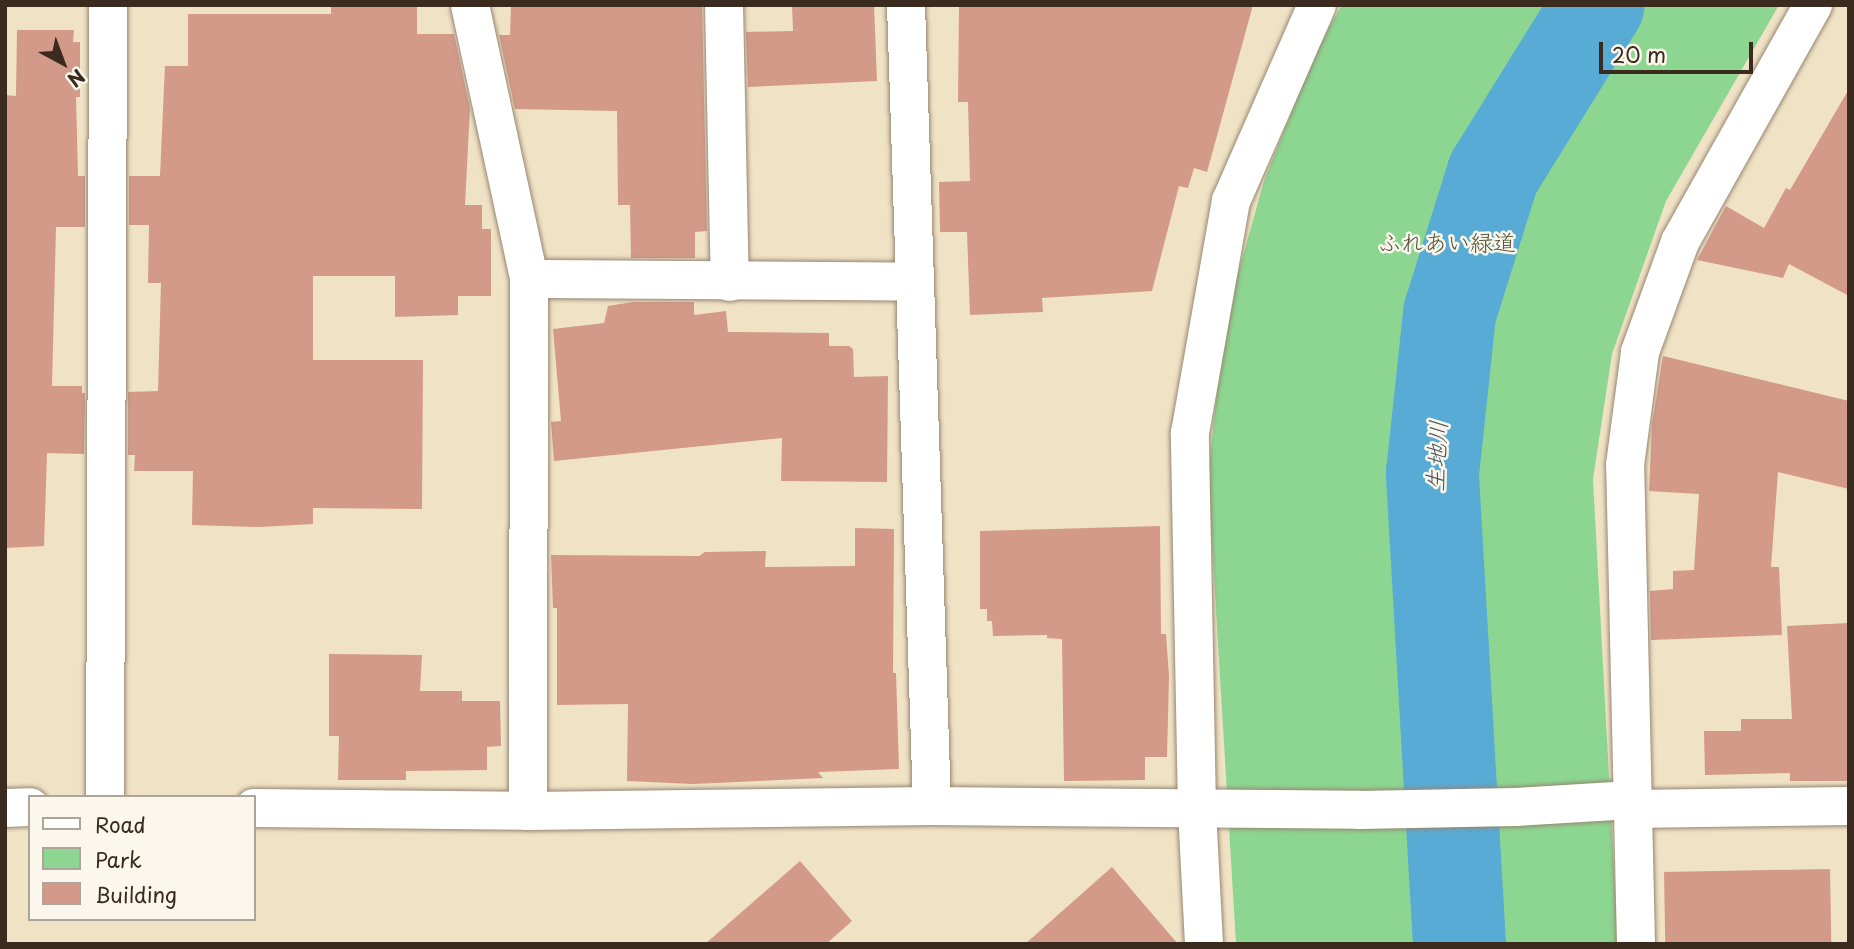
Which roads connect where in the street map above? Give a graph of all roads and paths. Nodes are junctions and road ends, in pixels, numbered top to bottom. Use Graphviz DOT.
graph roads {
  1 [pos="108,5"];
  2 [pos="470,5"];
  3 [pos="724,5"];
  4 [pos="906,5"];
  5 [pos="1317,5"];
  6 [pos="1813,5"];
  7 [pos="530,279"];
  8 [pos="730,282"];
  9 [pos="915,282"];
  10 [pos="105,795"];
  11 [pos="1631,805"];
  12 [pos="932,806"];
  13 [pos="1849,806"];
  14 [pos="28,807"];
  15 [pos="5,808"];
  16 [pos="256,808"];
  17 [pos="1197,809"];
  18 [pos="528,811"];
  19 [pos="1204,944"];
  20 [pos="1636,944"];
  1 -- 10 [label="street"];
  2 -- 7 [label="street"];
  3 -- 8 [label="street"];
  4 -- 9 [label="street"];
  5 -- 17 [label="street"];
  6 -- 11 [label="street"];
  7 -- 8 [label="street"];
  7 -- 18 [label="street"];
  8 -- 9 [label="street"];
  9 -- 12 [label="street"];
  11 -- 13 [label="street"];
  11 -- 17 [label="street"];
  11 -- 20 [label="street"];
  12 -- 17 [label="street"];
  12 -- 18 [label="street"];
  14 -- 15 [label="street"];
  16 -- 18 [label="street"];
  17 -- 19 [label="street"];
}
